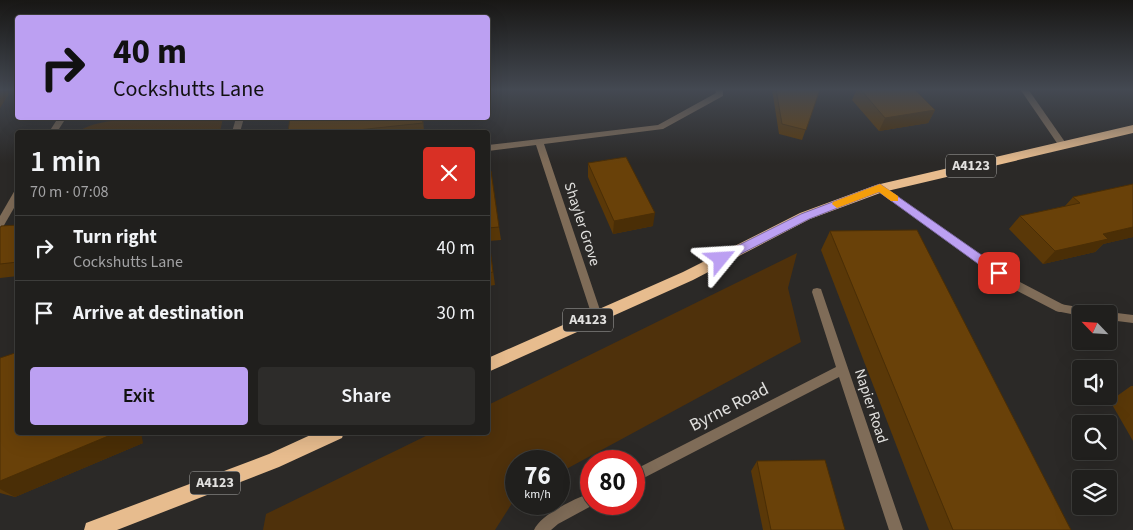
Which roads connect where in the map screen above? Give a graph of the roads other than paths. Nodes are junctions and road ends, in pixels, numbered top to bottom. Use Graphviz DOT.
graph roads {
  1 [pos="684,114"];
  2 [pos="1041,114"];
  3 [pos="1133,130"];
  4 [pos="539,141"];
  5 [pos="1062,144"];
  6 [pos="490,148"];
  7 [pos="880,188"];
  8 [pos="15,197"];
  9 [pos="15,210"];
  10 [pos="6,212"];
  11 [pos="0,225"];
  12 [pos="817,292"];
  13 [pos="1072,310"];
  14 [pos="597,316"];
  15 [pos="1118,318"];
  16 [pos="1132,320"];
  17 [pos="490,364"];
  18 [pos="842,370"];
  19 [pos="329,435"];
  20 [pos="645,471"];
  21 [pos="580,505"];
  22 [pos="93,530"];
  23 [pos="541,530"];
  24 [pos="896,530"];
  1 -- 4 [label="street"];
  2 -- 5 [label="street"];
  3 -- 5 [label="highway, A4123"];
  4 -- 6 [label="street"];
  4 -- 14 [label="street, Shayler Grove"];
  5 -- 7 [label="highway, A4123"];
  7 -- 13 [label="street"];
  7 -- 14 [label="highway, A4123"];
  8 -- 10 [label="street"];
  9 -- 10 [label="street"];
  10 -- 11 [label="street"];
  12 -- 18 [label="street, Napier Road"];
  14 -- 17 [label="highway, A4123"];
  15 -- 16 [label="street"];
  18 -- 20 [label="street, Byrne Road"];
  18 -- 24 [label="street, Napier Road"];
  19 -- 22 [label="highway, A4123"];
  21 -- 23 [label="street"];
}
